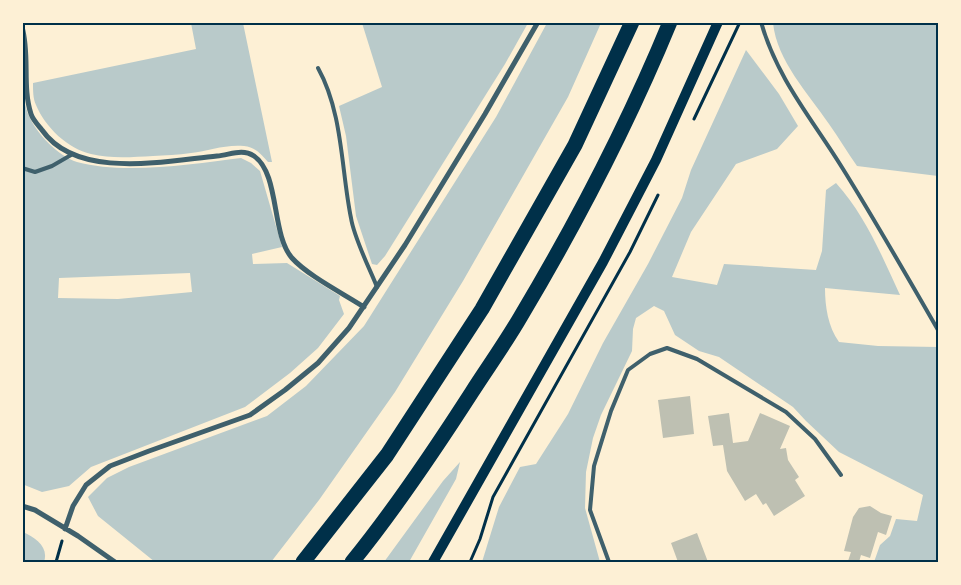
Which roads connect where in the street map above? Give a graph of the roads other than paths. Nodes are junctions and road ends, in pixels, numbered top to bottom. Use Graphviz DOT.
graph roads {
  1 [pos="538,22"];
  2 [pos="632,22"];
  3 [pos="670,22"];
  4 [pos="718,22"];
  5 [pos="761,22"];
  6 [pos="22,27"];
  7 [pos="318,68"];
  8 [pos="71,155"];
  9 [pos="22,168"];
  10 [pos="377,286"];
  11 [pos="364,307"];
  12 [pos="938,330"];
  13 [pos="841,475"];
  14 [pos="22,506"];
  15 [pos="65,529"];
  16 [pos="115,562"];
  17 [pos="303,562"];
  18 [pos="352,562"];
  19 [pos="433,562"];
  20 [pos="609,562"];
  1 -- 10 [label="street"];
  2 -- 17 [label="highway"];
  3 -- 18 [label="highway"];
  4 -- 19 [label="main road"];
  5 -- 12 [label="lane"];
  6 -- 8 [label="street"];
  7 -- 10 [label="lane"];
  8 -- 9 [label="lane"];
  8 -- 11 [label="street"];
  10 -- 11 [label="street"];
  11 -- 15 [label="street"];
  13 -- 20 [label="lane"];
  14 -- 15 [label="street"];
  15 -- 16 [label="street"];
}
